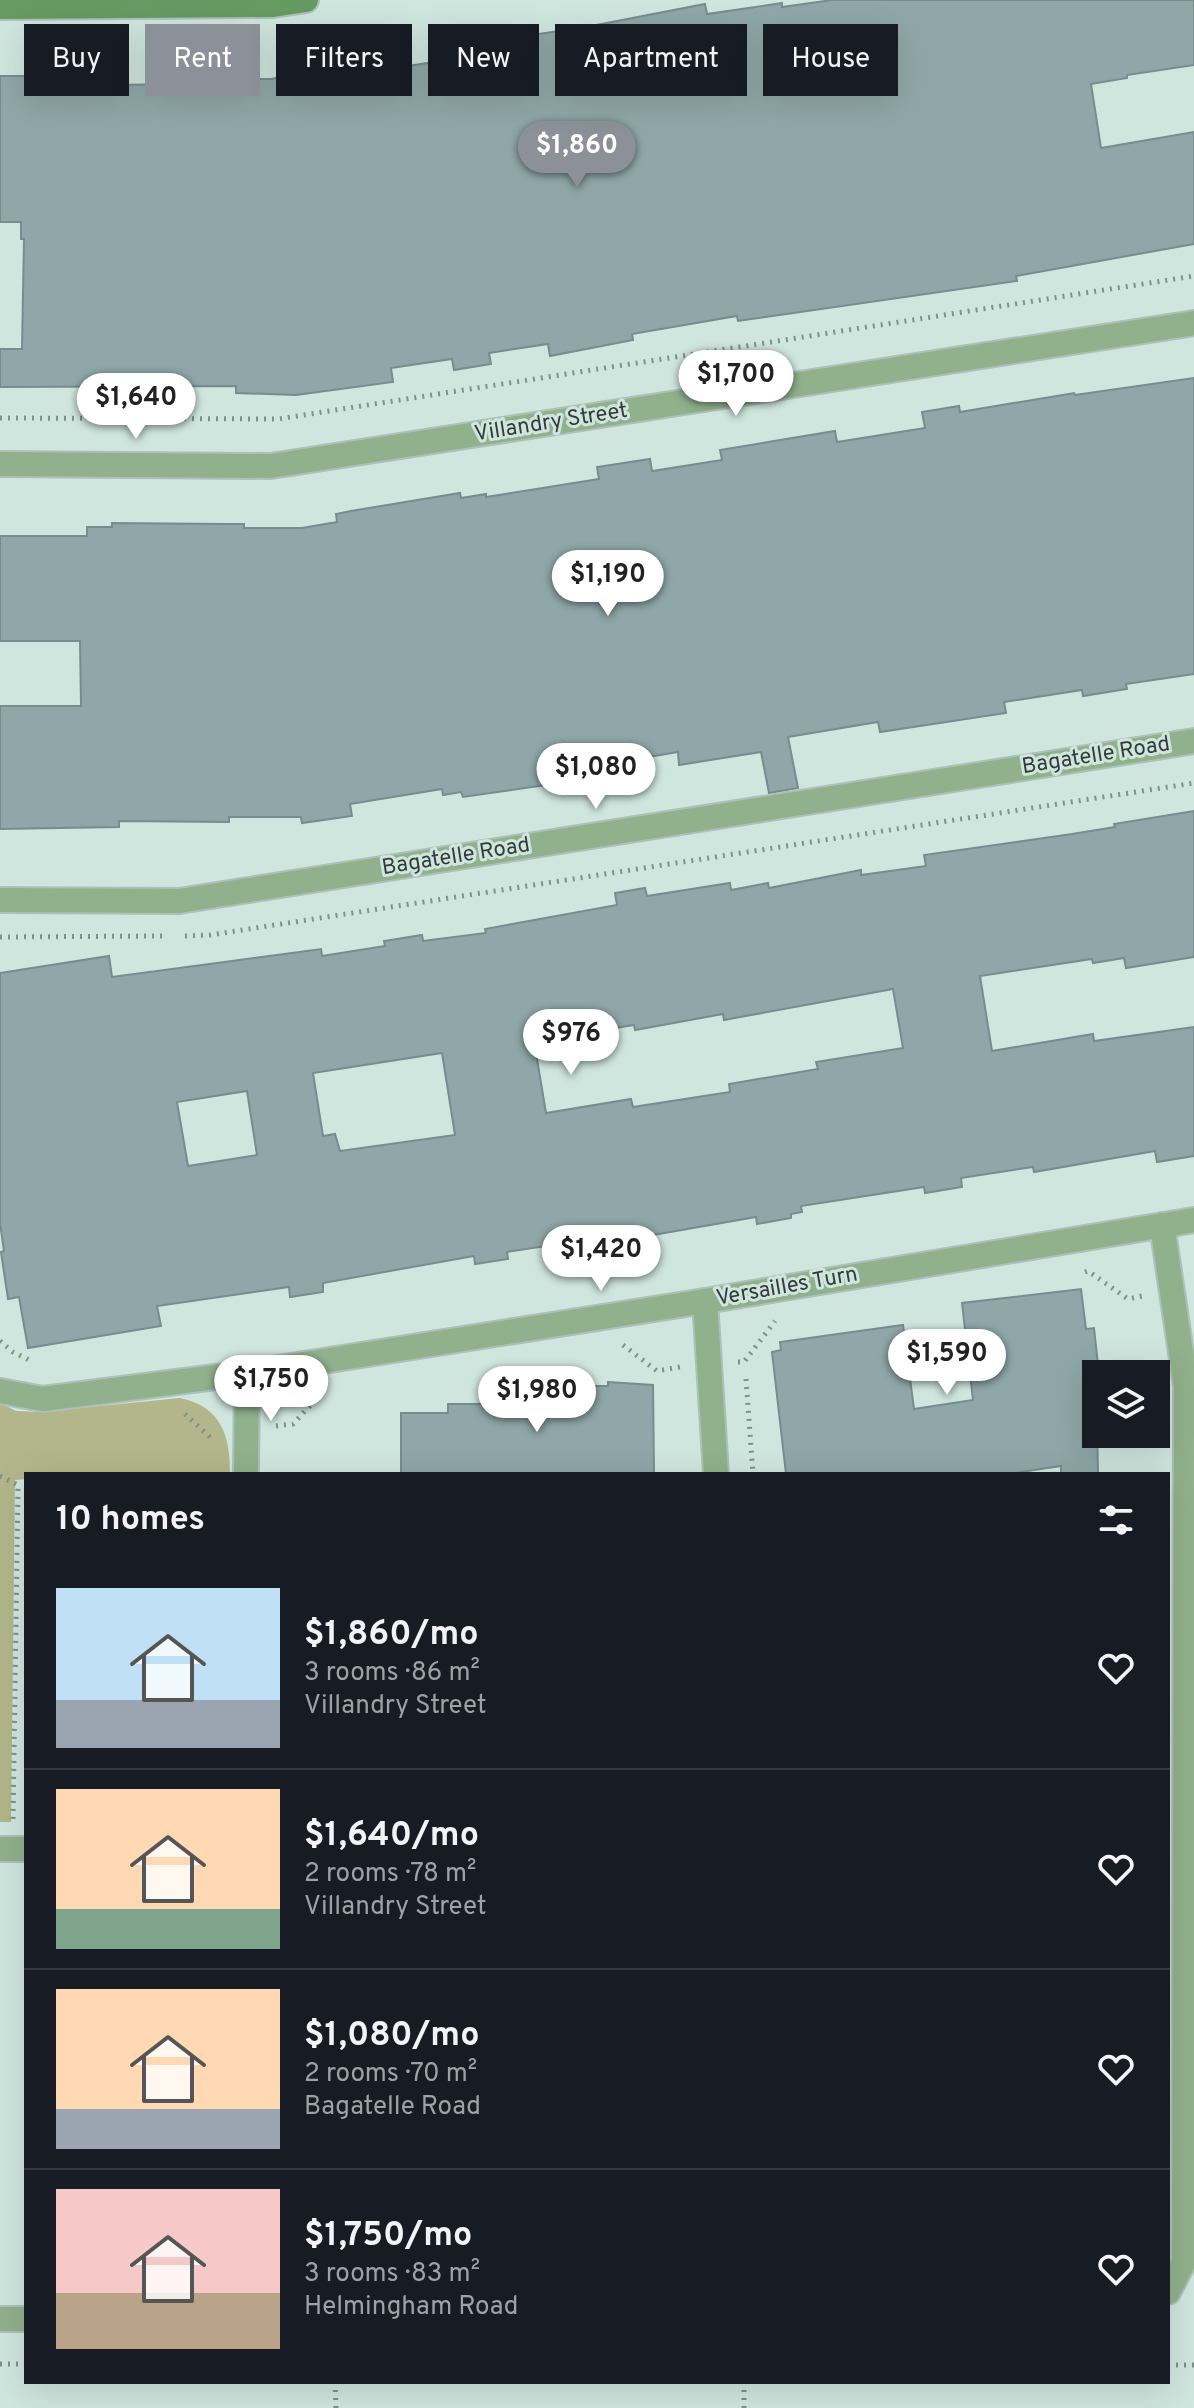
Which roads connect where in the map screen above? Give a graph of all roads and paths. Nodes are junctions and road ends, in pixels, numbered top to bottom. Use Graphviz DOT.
graph roads {
  1 [pos="306,0"];
  2 [pos="0,7"];
  3 [pos="1194,276"];
  4 [pos="1194,323"];
  5 [pos="0,418"];
  6 [pos="0,464"];
  7 [pos="1194,741"];
  8 [pos="1194,783"];
  9 [pos="0,900"];
  10 [pos="169,936"];
  11 [pos="183,936"];
  12 [pos="0,937"];
  13 [pos="1194,1220"];
  14 [pos="1162,1225"];
  15 [pos="1073,1274"];
  16 [pos="1172,1291"];
  17 [pos="705,1301"];
  18 [pos="777,1319"];
  19 [pos="0,1341"];
  20 [pos="744,1362"];
  21 [pos="709,1364"];
  22 [pos="679,1367"];
  23 [pos="29,1373"];
  24 [pos="247,1373"];
  25 [pos="0,1391"];
  26 [pos="246,1472"];
  27 [pos="716,1472"];
  28 [pos="753,1472"];
  29 [pos="0,1476"];
  30 [pos="6,1839"];
  31 [pos="24,1848"];
  32 [pos="1170,2288"];
  33 [pos="0,2319"];
  34 [pos="24,2319"];
  35 [pos="0,2364"];
  36 [pos="24,2364"];
  37 [pos="1170,2365"];
  38 [pos="1194,2365"];
  39 [pos="335,2384"];
  40 [pos="744,2384"];
  41 [pos="336,2408"];
  42 [pos="744,2408"];
  1 -- 2 [label="street"];
  3 -- 5 [label="path"];
  4 -- 6 [label="street, Villandry Street"];
  7 -- 9 [label="street, Bagatelle Road"];
  8 -- 11 [label="path"];
  10 -- 12 [label="path"];
  13 -- 14 [label="street, Versailles Turn"];
  14 -- 16 [label="street"];
  14 -- 17 [label="street, Versailles Turn"];
  15 -- 16 [label="path"];
  16 -- 32 [label="street"];
  17 -- 21 [label="street"];
  17 -- 24 [label="street, Versailles Turn"];
  18 -- 20 [label="path"];
  19 -- 23 [label="path"];
  20 -- 21 [label="path"];
  20 -- 28 [label="path"];
  21 -- 22 [label="path"];
  21 -- 27 [label="street"];
  24 -- 25 [label="street, Versailles Turn"];
  24 -- 26 [label="street"];
  29 -- 30 [label="path"];
  30 -- 31 [label="street"];
  33 -- 34 [label="street"];
  35 -- 36 [label="path"];
  37 -- 38 [label="path"];
  39 -- 41 [label="path"];
  40 -- 42 [label="path"];
}
